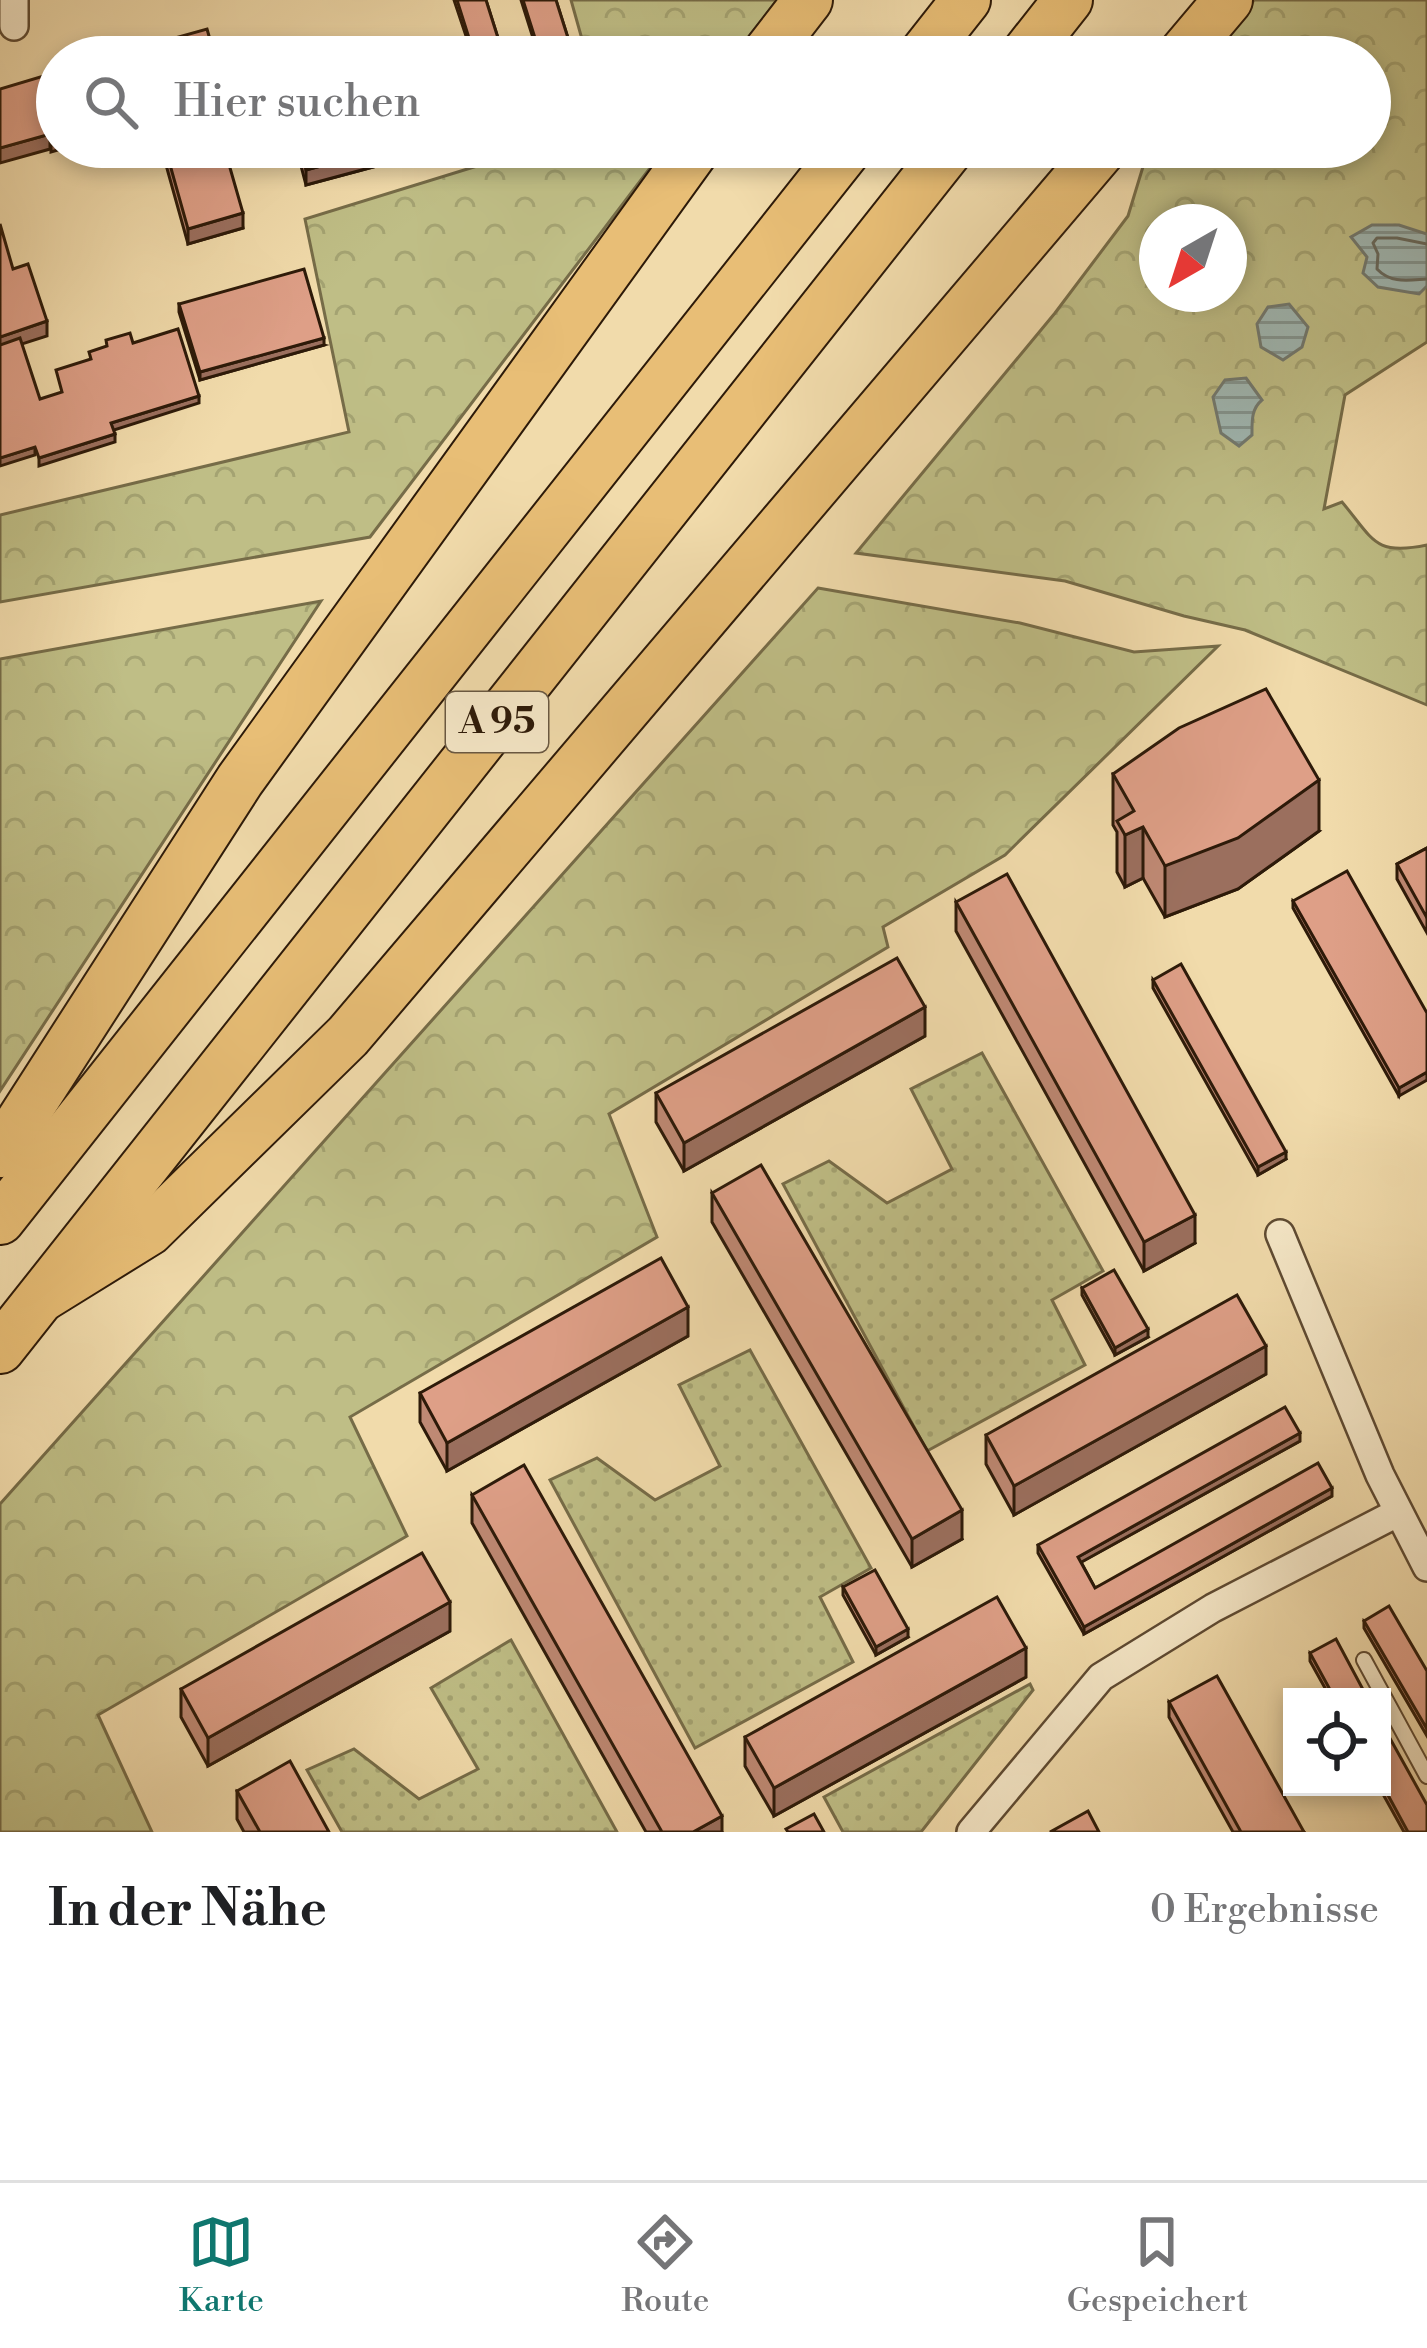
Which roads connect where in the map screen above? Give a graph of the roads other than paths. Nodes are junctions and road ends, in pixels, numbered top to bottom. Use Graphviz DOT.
graph roads {
  1 [pos="808,0"];
  2 [pos="966,0"];
  3 [pos="1068,0"];
  4 [pos="1228,0"];
  5 [pos="780,36"];
  6 [pos="938,36"];
  7 [pos="1039,36"];
  8 [pos="1198,36"];
  9 [pos="682,168"];
  10 [pos="832,168"];
  11 [pos="934,168"];
  12 [pos="1086,168"];
  13 [pos="0,1153"];
  14 [pos="0,1220"];
  15 [pos="1280,1234"];
  16 [pos="44,1296"];
  17 [pos="0,1349"];
  18 [pos="1397,1513"];
  19 [pos="1427,1568"];
  20 [pos="1364,1660"];
  21 [pos="1427,1776"];
  22 [pos="971,1832"];
  1 -- 5 [label="highway"];
  2 -- 6 [label="highway"];
  3 -- 7 [label="highway"];
  4 -- 8 [label="highway"];
  9 -- 13 [label="highway"];
  10 -- 14 [label="highway, A 95"];
  11 -- 16 [label="highway, A 95"];
  12 -- 16 [label="highway"];
  15 -- 18 [label="street"];
  16 -- 17 [label="highway, A 95"];
  18 -- 19 [label="street"];
  18 -- 22 [label="street"];
  20 -- 21 [label="lane"];
}
